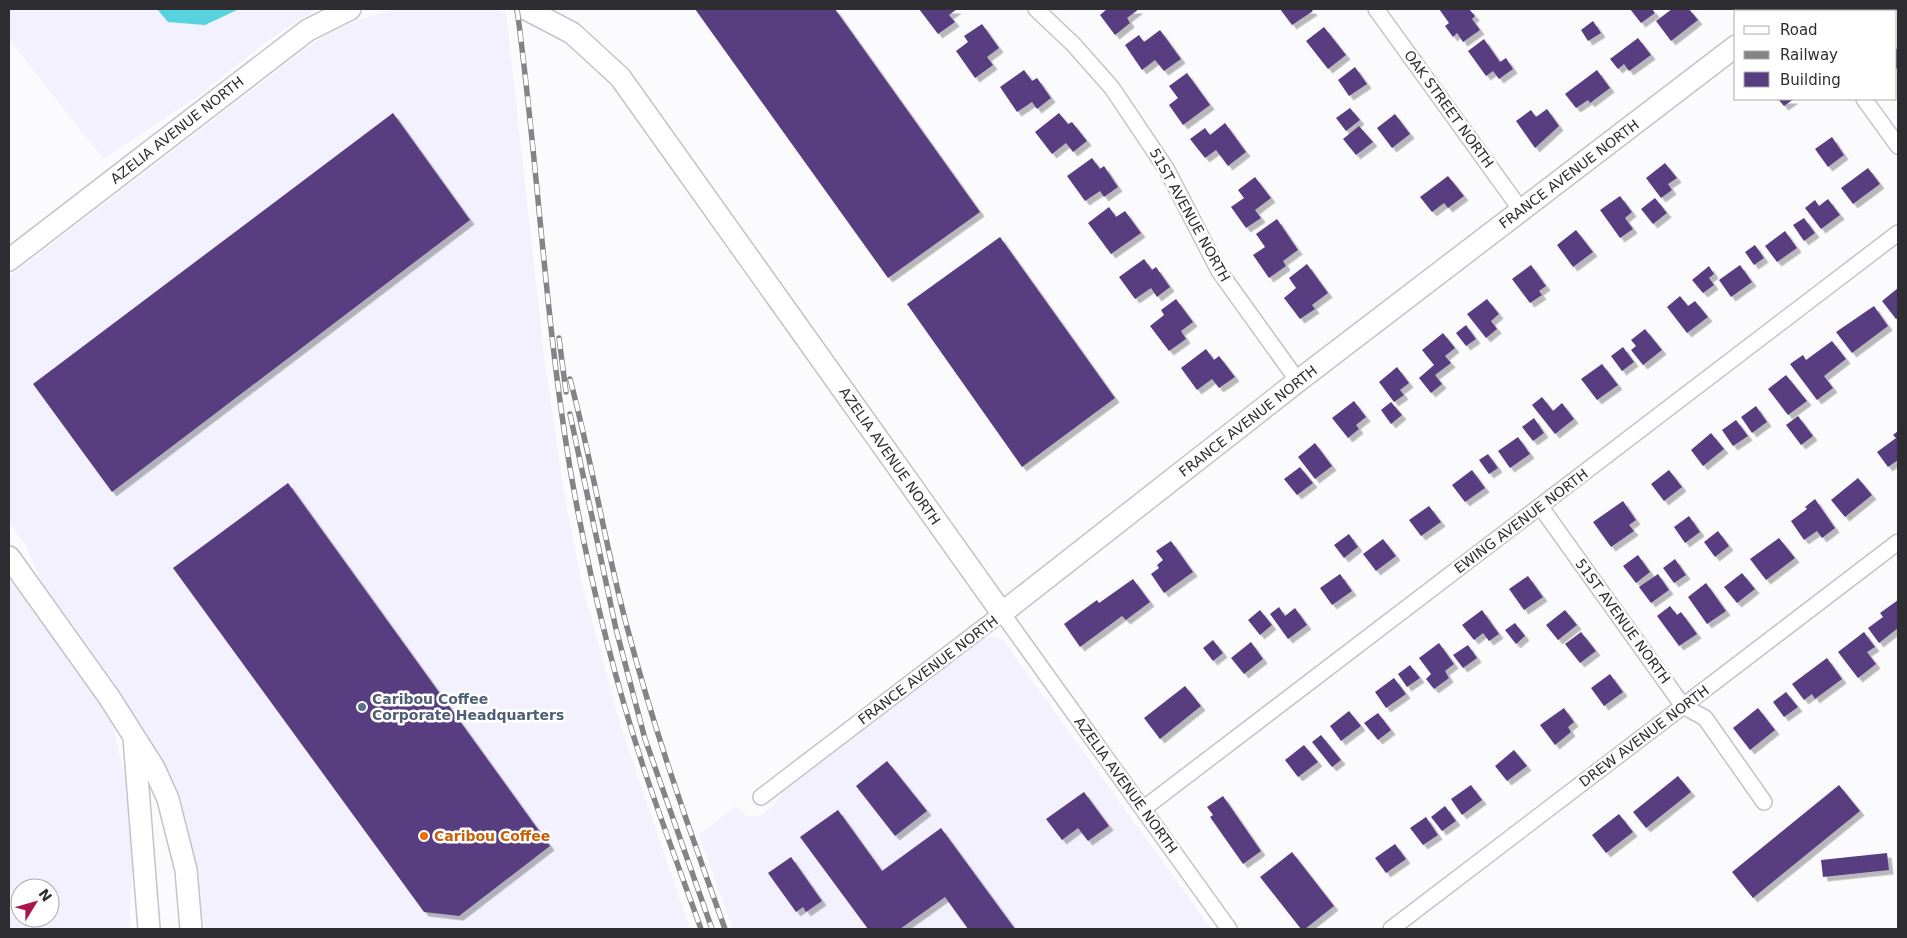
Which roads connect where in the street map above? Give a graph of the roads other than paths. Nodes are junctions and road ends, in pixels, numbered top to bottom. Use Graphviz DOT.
graph roads {
  1 [pos="350,9"];
  2 [pos="526,9"];
  3 [pos="1036,9"];
  4 [pos="1376,9"];
  5 [pos="1734,48"];
  6 [pos="1865,100"];
  7 [pos="1898,146"];
  8 [pos="1521,210"];
  9 [pos="1898,233"];
  10 [pos="9,260"];
  11 [pos="1298,381"];
  12 [pos="1540,506"];
  13 [pos="1898,542"];
  14 [pos="9,556"];
  15 [pos="1002,613"];
  16 [pos="1683,706"];
  17 [pos="134,736"];
  18 [pos="761,797"];
  19 [pos="1764,802"];
  20 [pos="1143,809"];
  21 [pos="149,929"];
  22 [pos="191,929"];
  23 [pos="1229,929"];
  24 [pos="1390,929"];
  1 -- 10 [label="street, AZELIA AVENUE NORTH"];
  2 -- 15 [label="street, AZELIA AVENUE NORTH"];
  3 -- 11 [label="street, 51ST AVENUE NORTH"];
  4 -- 8 [label="street, OAK STREET NORTH"];
  5 -- 8 [label="street, FRANCE AVENUE NORTH"];
  6 -- 7 [label="street"];
  8 -- 11 [label="street, FRANCE AVENUE NORTH"];
  9 -- 12 [label="street, EWING AVENUE NORTH"];
  11 -- 15 [label="street, FRANCE AVENUE NORTH"];
  12 -- 16 [label="street, 51ST AVENUE NORTH"];
  12 -- 20 [label="street, EWING AVENUE NORTH"];
  13 -- 16 [label="street, DREW AVENUE NORTH"];
  14 -- 17 [label="street"];
  15 -- 18 [label="street, FRANCE AVENUE NORTH"];
  15 -- 20 [label="street, AZELIA AVENUE NORTH"];
  16 -- 19 [label="street, 51ST AVENUE NORTH"];
  16 -- 24 [label="street, DREW AVENUE NORTH"];
  17 -- 21 [label="street"];
  17 -- 22 [label="street"];
  20 -- 23 [label="street, AZELIA AVENUE NORTH"];
}
